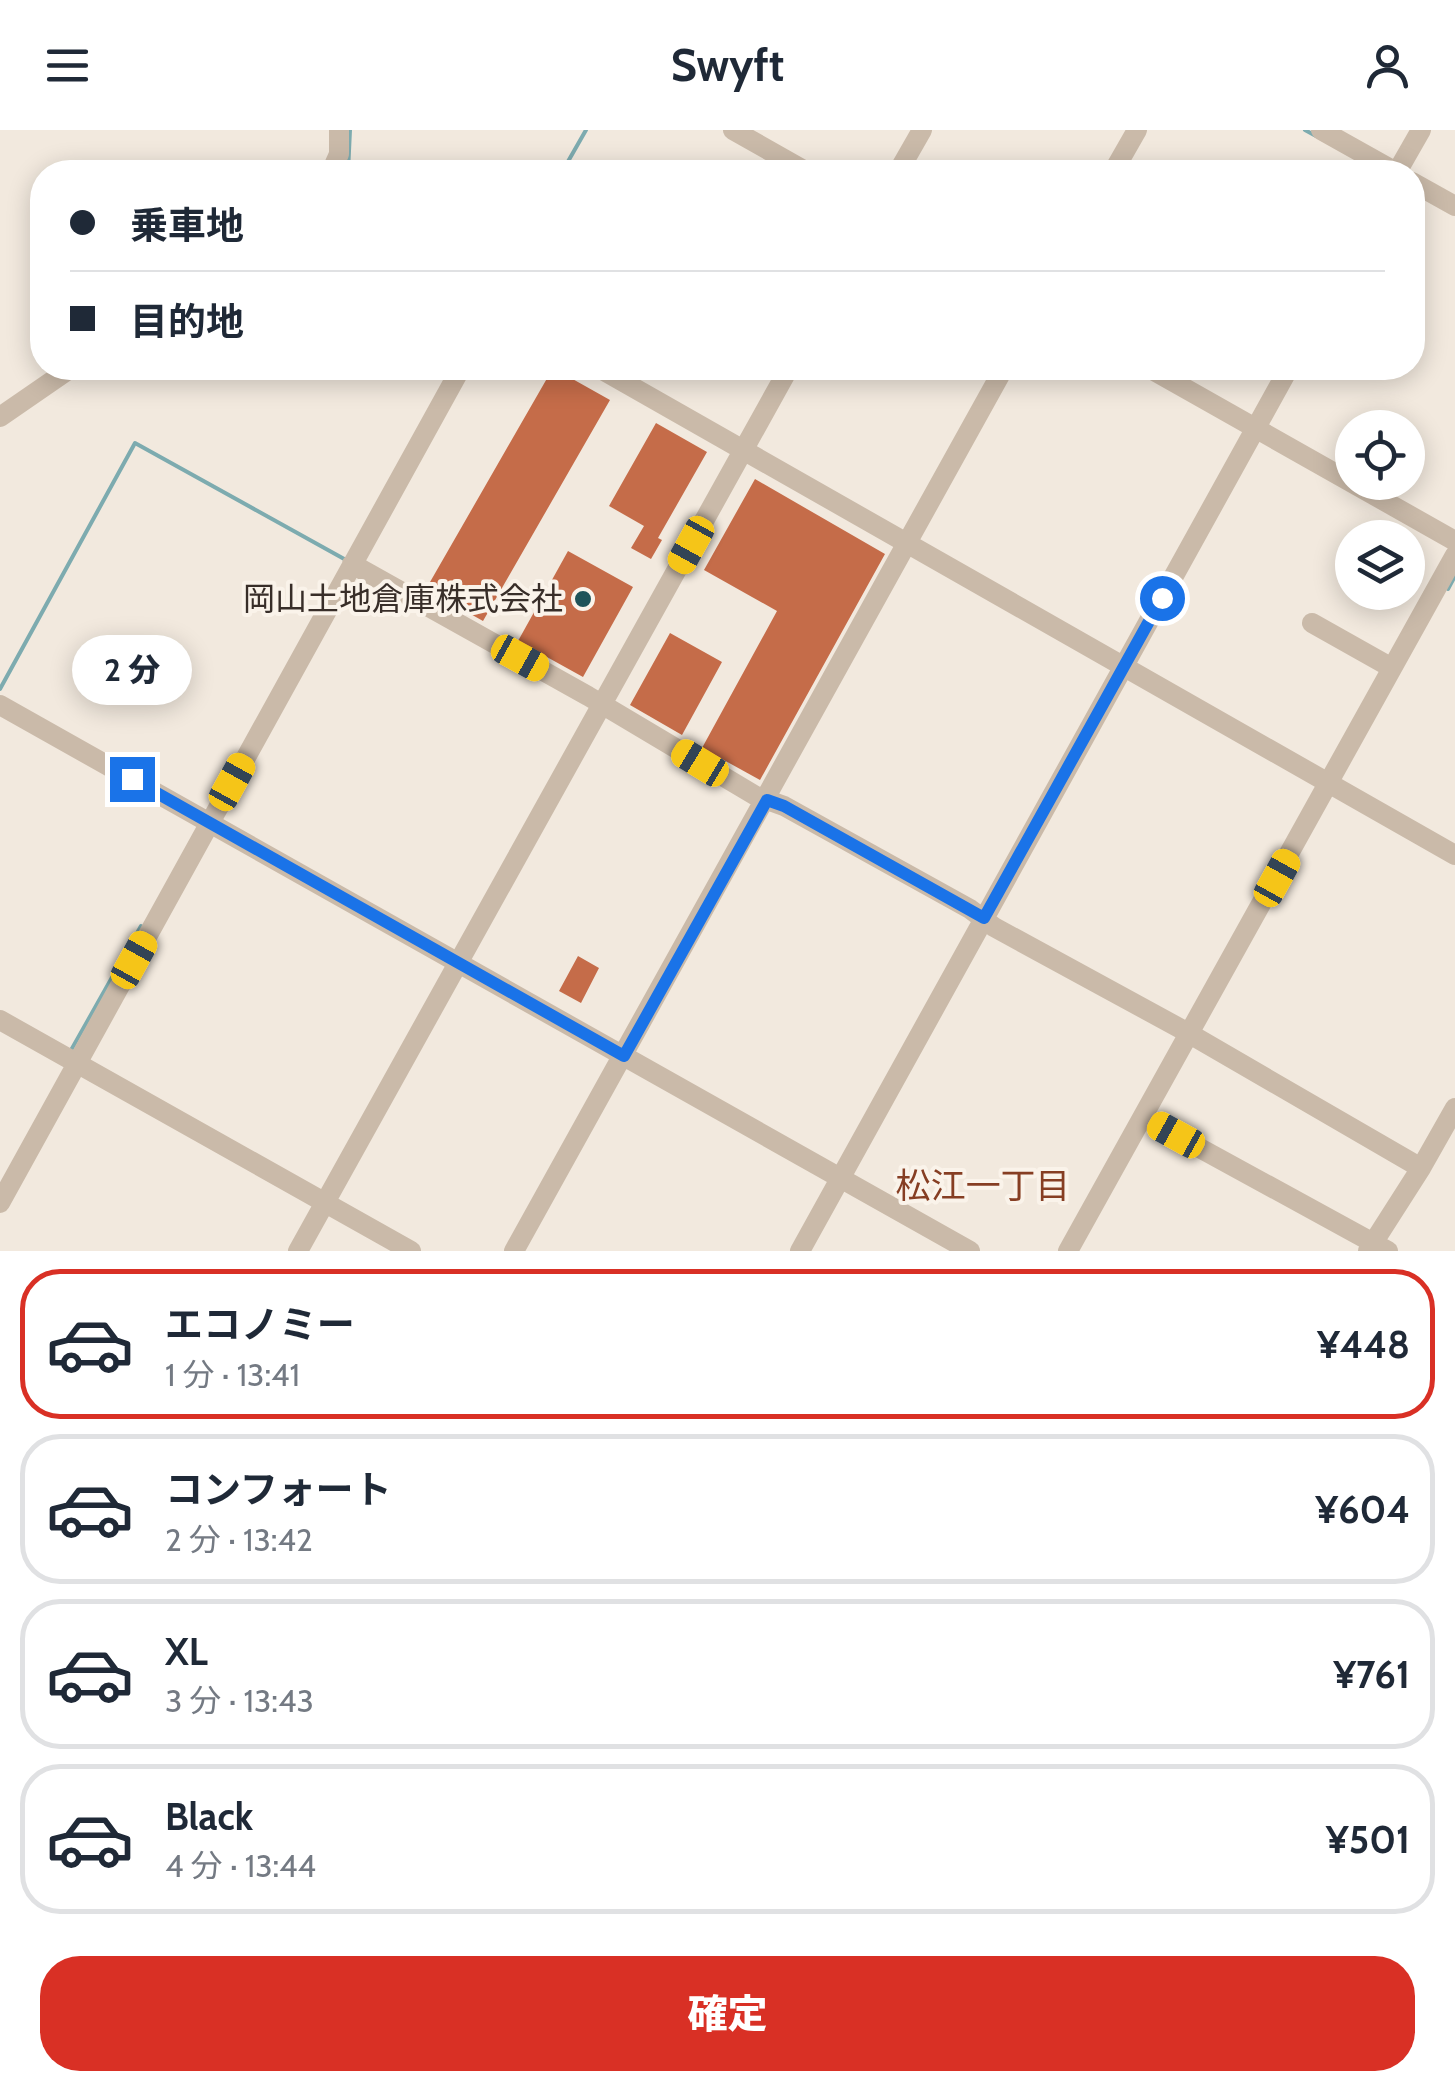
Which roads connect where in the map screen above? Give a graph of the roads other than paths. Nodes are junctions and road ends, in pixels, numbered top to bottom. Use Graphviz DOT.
graph roads {
  1 [pos="339,130"];
  2 [pos="733,130"];
  3 [pos="922,130"];
  4 [pos="1137,130"];
  5 [pos="1321,130"];
  6 [pos="1420,130"];
  7 [pos="336,160"];
  8 [pos="785,160"];
  9 [pos="905,160"];
  10 [pos="1121,160"];
  11 [pos="1375,160"];
  12 [pos="1403,160"];
  13 [pos="1425,189"];
  14 [pos="1455,206"];
  15 [pos="54,380"];
  16 [pos="454,380"];
  17 [pos="620,380"];
  18 [pos="783,380"];
  19 [pos="998,380"];
  20 [pos="1171,380"];
  21 [pos="1283,380"];
  22 [pos="0,417"];
  23 [pos="1256,429"];
  24 [pos="744,449"];
  25 [pos="1455,541"];
  26 [pos="909,548"];
  27 [pos="1455,554"];
  28 [pos="352,564"];
  29 [pos="1312,624"];
  30 [pos="1124,665"];
  31 [pos="1392,668"];
  32 [pos="602,704"];
  33 [pos="0,705"];
  34 [pos="1329,783"];
  35 [pos="772,801"];
  36 [pos="208,818"];
  37 [pos="1455,855"];
  38 [pos="984,918"];
  39 [pos="458,964"];
  40 [pos="0,1020"];
  41 [pos="1190,1035"];
  42 [pos="628,1054"];
  43 [pos="77,1063"];
  44 [pos="1455,1108"];
  45 [pos="1144,1117"];
  46 [pos="1422,1168"];
  47 [pos="840,1178"];
  48 [pos="0,1202"];
  49 [pos="325,1202"];
  50 [pos="1376,1248"];
  51 [pos="298,1251"];
  52 [pos="410,1251"];
  53 [pos="514,1251"];
  54 [pos="800,1251"];
  55 [pos="970,1251"];
  56 [pos="1068,1251"];
  1 -- 7 [label="street"];
  2 -- 8 [label="street"];
  3 -- 9 [label="street"];
  4 -- 10 [label="street"];
  5 -- 11 [label="street"];
  6 -- 12 [label="street"];
  13 -- 14 [label="street"];
  15 -- 22 [label="street"];
  16 -- 28 [label="street"];
  17 -- 24 [label="street"];
  18 -- 24 [label="street"];
  19 -- 26 [label="street"];
  20 -- 23 [label="street"];
  21 -- 23 [label="street"];
  23 -- 25 [label="street"];
  23 -- 30 [label="street"];
  24 -- 26 [label="street"];
  24 -- 32 [label="street"];
  26 -- 30 [label="street"];
  26 -- 35 [label="street"];
  27 -- 31 [label="street"];
  28 -- 32 [label="street"];
  28 -- 36 [label="street"];
  29 -- 31 [label="street"];
  30 -- 34 [label="street"];
  30 -- 38 [label="street"];
  31 -- 34 [label="street"];
  32 -- 35 [label="street"];
  32 -- 39 [label="street"];
  33 -- 36 [label="street"];
  34 -- 37 [label="street"];
  34 -- 41 [label="street"];
  35 -- 38 [label="street"];
  35 -- 42 [label="street"];
  36 -- 39 [label="street"];
  36 -- 43 [label="street"];
  38 -- 41 [label="street"];
  38 -- 47 [label="street"];
  39 -- 42 [label="street"];
  39 -- 49 [label="street"];
  40 -- 43 [label="street"];
  41 -- 45 [label="street"];
  41 -- 46 [label="street"];
  42 -- 47 [label="street"];
  42 -- 53 [label="street"];
  43 -- 48 [label="street"];
  43 -- 49 [label="street"];
  44 -- 46 [label="street"];
  45 -- 50 [label="street"];
  45 -- 56 [label="street"];
  46 -- 50 [label="street"];
  47 -- 54 [label="street"];
  47 -- 55 [label="street"];
  49 -- 51 [label="street"];
  49 -- 52 [label="street"];
}
